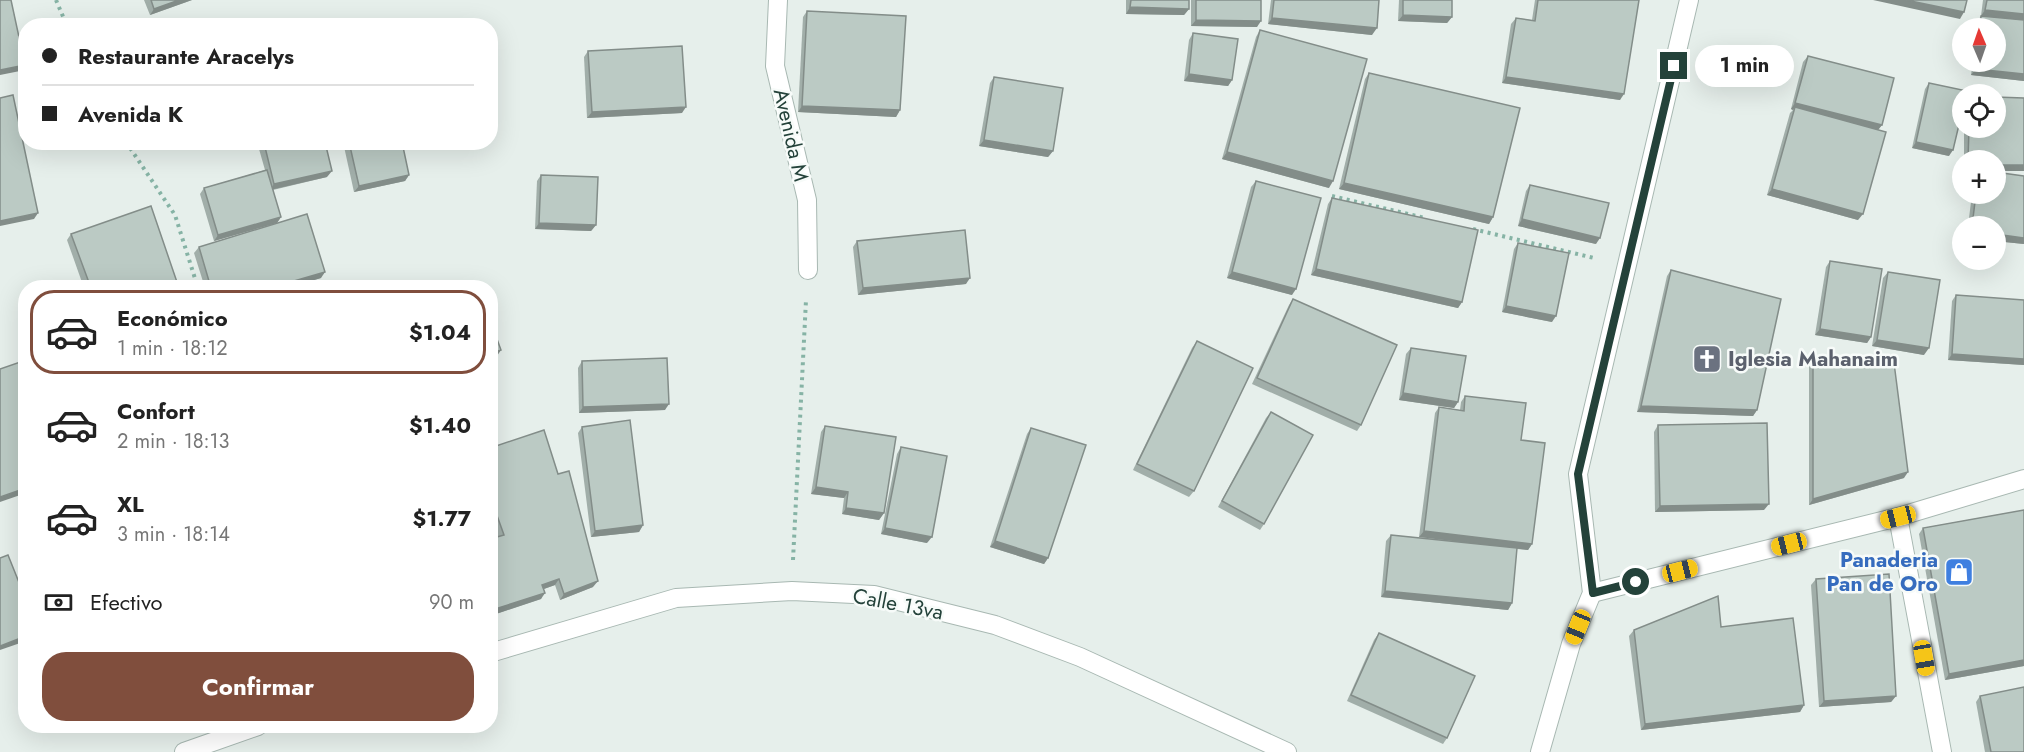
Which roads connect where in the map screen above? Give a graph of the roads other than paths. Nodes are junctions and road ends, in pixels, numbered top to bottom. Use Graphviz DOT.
graph roads {
  1 [pos="778,0"];
  2 [pos="1689,0"];
  3 [pos="808,270"];
  4 [pos="2024,478"];
  5 [pos="1898,517"];
  6 [pos="1593,593"];
  7 [pos="498,651"];
  8 [pos="238,733"];
  9 [pos="184,752"];
  10 [pos="1287,752"];
  11 [pos="1540,752"];
  12 [pos="1942,752"];
  1 -- 3 [label="street, Avenida M"];
  2 -- 6 [label="street"];
  4 -- 5 [label="street"];
  5 -- 6 [label="street"];
  5 -- 12 [label="street"];
  6 -- 11 [label="street"];
  7 -- 10 [label="street, Calle 13va"];
  8 -- 9 [label="street"];
}
